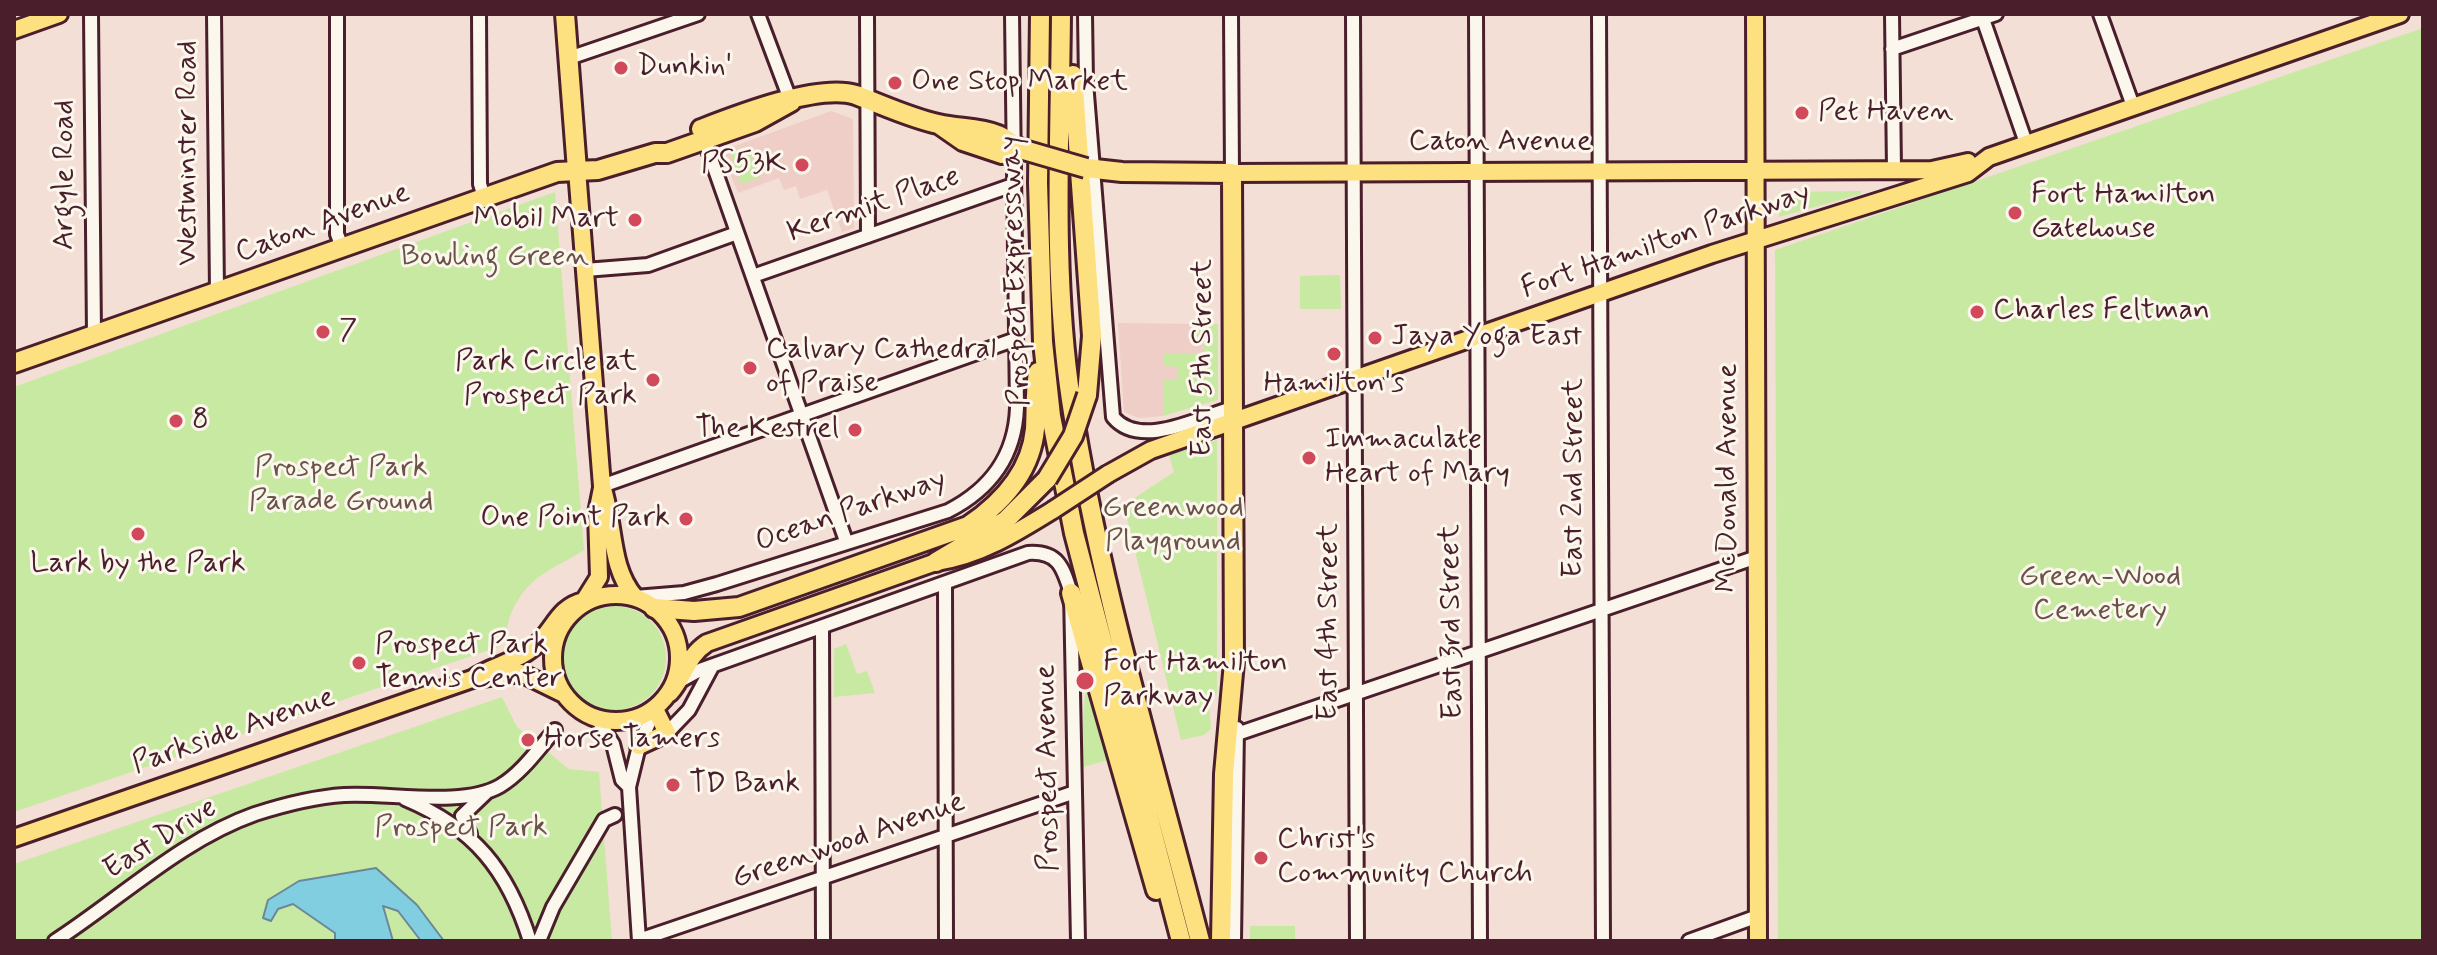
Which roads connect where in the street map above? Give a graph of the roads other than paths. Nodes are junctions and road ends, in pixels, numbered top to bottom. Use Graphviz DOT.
graph roads {
  1 [pos="59,14"];
  2 [pos="91,14"];
  3 [pos="214,14"];
  4 [pos="337,14"];
  5 [pos="479,14"];
  6 [pos="565,14"];
  7 [pos="698,14"];
  8 [pos="758,14"];
  9 [pos="867,14"];
  10 [pos="1012,14"];
  11 [pos="1040,14"];
  12 [pos="1085,14"];
  13 [pos="1231,14"];
  14 [pos="1353,14"];
  15 [pos="1476,14"];
  16 [pos="1599,14"];
  17 [pos="1755,14"];
  18 [pos="1892,14"];
  19 [pos="2100,14"];
  20 [pos="2400,14"];
  21 [pos="1990,16"];
  22 [pos="1061,22"];
  23 [pos="14,30"];
  24 [pos="1892,49"];
  25 [pos="569,58"];
  26 [pos="867,101"];
  27 [pos="791,102"];
  28 [pos="2133,106"];
  29 [pos="703,134"];
  30 [pos="2026,143"];
  31 [pos="1018,149"];
  32 [pos="1989,157"];
  33 [pos="1089,169"];
  34 [pos="1894,169"];
  35 [pos="577,170"];
  36 [pos="1755,170"];
  37 [pos="1477,171"];
  38 [pos="1600,171"];
  39 [pos="1354,172"];
  40 [pos="1232,173"];
  41 [pos="1013,185"];
  42 [pos="484,197"];
  43 [pos="737,233"];
  44 [pos="868,236"];
  45 [pos="1756,241"];
  46 [pos="342,247"];
  47 [pos="585,270"];
  48 [pos="753,276"];
  49 [pos="217,292"];
  50 [pos="1600,293"];
  51 [pos="94,335"];
  52 [pos="1477,336"];
  53 [pos="1016,339"];
  54 [pos="1043,342"];
  55 [pos="14,363"];
  56 [pos="1355,379"];
  57 [pos="1230,414"];
  58 [pos="802,415"];
  59 [pos="602,486"];
  60 [pos="846,541"];
  61 [pos="1757,557"];
  62 [pos="936,562"];
  63 [pos="945,584"];
  64 [pos="1071,593"];
  65 [pos="635,597"];
  66 [pos="584,601"];
  67 [pos="654,608"];
  68 [pos="1601,609"];
  69 [pos="822,627"];
  70 [pos="1479,651"];
  71 [pos="1234,662"];
  72 [pos="712,667"];
  73 [pos="472,679"];
  74 [pos="675,687"];
  75 [pos="562,693"];
  76 [pos="1356,694"];
  77 [pos="655,709"];
  78 [pos="596,717"];
  79 [pos="555,730"];
  80 [pos="667,733"];
  81 [pos="1237,734"];
  82 [pos="639,746"];
  83 [pos="629,787"];
  84 [pos="488,791"];
  85 [pos="1075,792"];
  86 [pos="398,796"];
  87 [pos="615,815"];
  88 [pos="946,836"];
  89 [pos="14,838"];
  90 [pos="475,841"];
  91 [pos="823,878"];
  92 [pos="1758,916"];
  93 [pos="639,940"];
  94 [pos="55,941"];
  95 [pos="530,941"];
  96 [pos="539,941"];
  97 [pos="823,941"];
  98 [pos="946,941"];
  99 [pos="1078,941"];
  100 [pos="1180,941"];
  101 [pos="1200,941"];
  102 [pos="1221,941"];
  103 [pos="1234,941"];
  104 [pos="1357,941"];
  105 [pos="1480,941"];
  106 [pos="1603,941"];
  107 [pos="1689,941"];
  108 [pos="1758,941"];
  1 -- 23 [label="main road"];
  2 -- 51 [label="street, Argyle Road"];
  3 -- 49 [label="street, Westminster Road"];
  4 -- 46 [label="street"];
  5 -- 42 [label="street"];
  6 -- 25 [label="highway"];
  7 -- 25 [label="street"];
  8 -- 27 [label="street"];
  9 -- 26 [label="street"];
  10 -- 31 [label="street, Ocean Parkway"];
  11 -- 54 [label="highway, Prospect Expressway"];
  12 -- 33 [label="street"];
  13 -- 40 [label="street, East 5th Street"];
  14 -- 39 [label="street, East 4th Street"];
  15 -- 37 [label="street, East 3rd Street"];
  16 -- 38 [label="street, East 2nd Street"];
  17 -- 36 [label="main road, McDonald Avenue"];
  18 -- 24 [label="street"];
  19 -- 28 [label="street"];
  20 -- 28 [label="main road, Fort Hamilton Parkway"];
  21 -- 24 [label="street"];
  21 -- 30 [label="street"];
  22 -- 62 [label="highway, bridge"];
  22 -- 101 [label="highway, Prospect Expressway"];
  24 -- 34 [label="street"];
  25 -- 35 [label="highway"];
  26 -- 27 [label="highway, Caton Avenue"];
  26 -- 31 [label="highway, Caton Avenue"];
  26 -- 44 [label="street"];
  27 -- 29 [label="highway, Caton Avenue"];
  28 -- 30 [label="main road, Fort Hamilton Parkway"];
  29 -- 35 [label="highway, Caton Avenue"];
  29 -- 43 [label="street"];
  30 -- 32 [label="main road, Fort Hamilton Parkway"];
  31 -- 33 [label="highway, Caton Avenue, bridge"];
  31 -- 41 [label="street, Ocean Parkway"];
  32 -- 34 [label="main road, Caton Avenue"];
  32 -- 45 [label="main road, Fort Hamilton Parkway"];
  33 -- 40 [label="highway, Caton Avenue"];
  33 -- 57 [label="street"];
  34 -- 36 [label="main road, Caton Avenue"];
  35 -- 42 [label="highway, Caton Avenue"];
  35 -- 47 [label="main road"];
  36 -- 38 [label="main road, Caton Avenue"];
  36 -- 45 [label="main road, McDonald Avenue"];
  37 -- 38 [label="main road, Caton Avenue"];
  37 -- 39 [label="main road, Caton Avenue"];
  37 -- 52 [label="street, East 3rd Street"];
  38 -- 50 [label="street, East 2nd Street"];
  39 -- 40 [label="main road, Caton Avenue"];
  39 -- 56 [label="street, East 4th Street"];
  40 -- 57 [label="highway, East 5th Street"];
  41 -- 44 [label="street, Kermit Place"];
  41 -- 53 [label="street, Ocean Parkway"];
  42 -- 46 [label="highway, Caton Avenue"];
  43 -- 47 [label="street"];
  43 -- 48 [label="street"];
  44 -- 48 [label="street, Kermit Place"];
  45 -- 50 [label="main road, Fort Hamilton Parkway"];
  45 -- 61 [label="main road, McDonald Avenue"];
  46 -- 49 [label="highway, Caton Avenue"];
  47 -- 59 [label="main road"];
  48 -- 58 [label="street"];
  49 -- 51 [label="highway, Caton Avenue"];
  50 -- 52 [label="main road, Fort Hamilton Parkway"];
  50 -- 68 [label="street, East 2nd Street"];
  51 -- 55 [label="highway, Caton Avenue"];
  52 -- 56 [label="main road, Fort Hamilton Parkway"];
  52 -- 70 [label="street, East 3rd Street"];
  53 -- 58 [label="street"];
  53 -- 60 [label="street, Ocean Parkway"];
  54 -- 67 [label="highway"];
  54 -- 100 [label="highway, Prospect Expressway"];
  56 -- 57 [label="main road, Fort Hamilton Parkway"];
  56 -- 76 [label="street, East 4th Street"];
  57 -- 62 [label="main road, Fort Hamilton Parkway, bridge"];
  57 -- 71 [label="highway, East 5th Street"];
  58 -- 59 [label="street"];
  58 -- 60 [label="street"];
  59 -- 65 [label="main road"];
  59 -- 66 [label="main road"];
  60 -- 65 [label="street, Ocean Parkway"];
  61 -- 68 [label="street"];
  61 -- 92 [label="main road, McDonald Avenue"];
  62 -- 74 [label="main road, Fort Hamilton Parkway"];
  63 -- 64 [label="street"];
  63 -- 69 [label="street"];
  63 -- 88 [label="street"];
  64 -- 85 [label="street, Prospect Avenue"];
  64 -- 100 [label="highway"];
  65 -- 66 [label="main road"];
  65 -- 67 [label="main road"];
  66 -- 73 [label="main road, Parkside Avenue"];
  66 -- 75 [label="main road"];
  67 -- 74 [label="main road"];
  68 -- 70 [label="street"];
  68 -- 106 [label="street, East 2nd Street"];
  69 -- 72 [label="street"];
  69 -- 91 [label="street"];
  70 -- 76 [label="street"];
  70 -- 105 [label="street, East 3rd Street"];
  71 -- 81 [label="street, East 5th Street"];
  71 -- 102 [label="highway"];
  72 -- 74 [label="street"];
  72 -- 80 [label="street"];
  73 -- 75 [label="main road, Parkside Avenue"];
  73 -- 89 [label="main road, Parkside Avenue"];
  74 -- 77 [label="main road"];
  75 -- 78 [label="main road"];
  76 -- 81 [label="street"];
  76 -- 104 [label="street, East 4th Street"];
  77 -- 78 [label="main road"];
  77 -- 80 [label="main road"];
  77 -- 82 [label="street"];
  78 -- 83 [label="street"];
  79 -- 84 [label="street, East Drive"];
  80 -- 82 [label="main road"];
  81 -- 103 [label="street, East 5th Street"];
  82 -- 83 [label="street"];
  83 -- 93 [label="street"];
  84 -- 86 [label="street, East Drive"];
  84 -- 90 [label="street, East Drive"];
  85 -- 88 [label="street, Greenwood Avenue"];
  85 -- 99 [label="street, Prospect Avenue"];
  86 -- 90 [label="street, East Drive"];
  86 -- 94 [label="street, East Drive"];
  87 -- 96 [label="street"];
  88 -- 91 [label="street, Greenwood Avenue"];
  88 -- 98 [label="street"];
  90 -- 95 [label="street, East Drive"];
  91 -- 93 [label="street, Greenwood Avenue"];
  91 -- 97 [label="street"];
  92 -- 107 [label="street"];
  92 -- 108 [label="main road, McDonald Avenue"];
}
